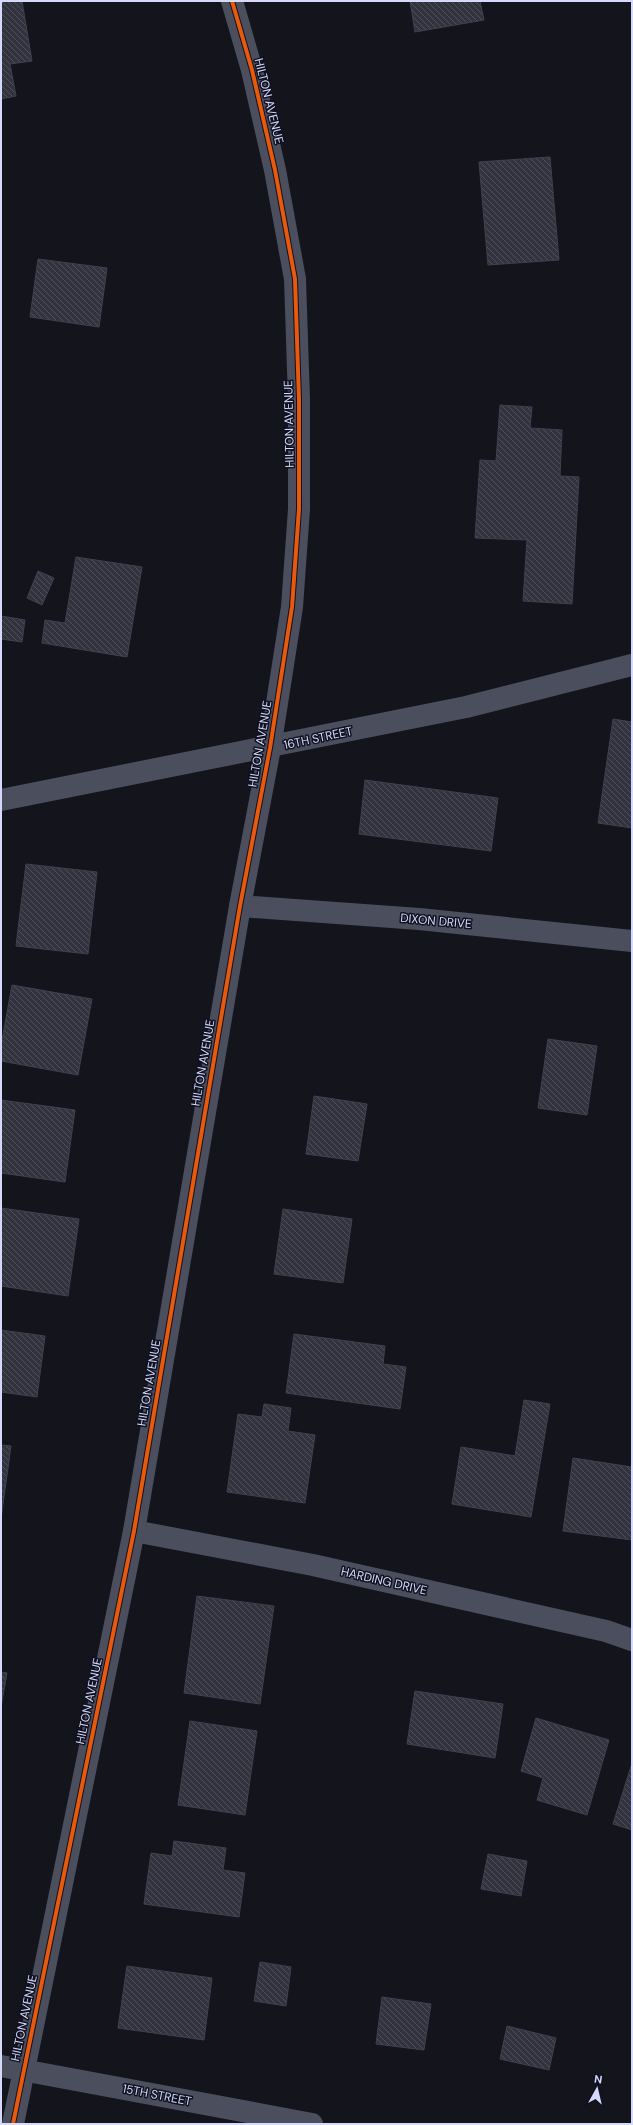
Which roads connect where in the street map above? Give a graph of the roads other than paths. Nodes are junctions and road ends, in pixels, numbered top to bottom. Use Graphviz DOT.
graph roads {
  1 [pos="232,1"];
  2 [pos="632,665"];
  3 [pos="270,748"];
  4 [pos="1,800"];
  5 [pos="240,906"];
  6 [pos="632,941"];
  7 [pos="134,1531"];
  8 [pos="632,1640"];
  9 [pos="1,2066"];
  10 [pos="24,2070"];
  11 [pos="13,2124"];
  12 [pos="312,2124"];
  1 -- 3 [label="street, HILTON AVENUE"];
  2 -- 3 [label="street, 16TH STREET"];
  3 -- 4 [label="street, 16TH STREET"];
  3 -- 5 [label="street, HILTON AVENUE"];
  5 -- 6 [label="street, DIXON DRIVE"];
  5 -- 7 [label="street, HILTON AVENUE"];
  7 -- 8 [label="street, HARDING DRIVE"];
  7 -- 10 [label="street, HILTON AVENUE"];
  9 -- 10 [label="street, 15TH STREET"];
  10 -- 11 [label="street, HILTON AVENUE"];
  10 -- 12 [label="street, 15TH STREET"];
}
